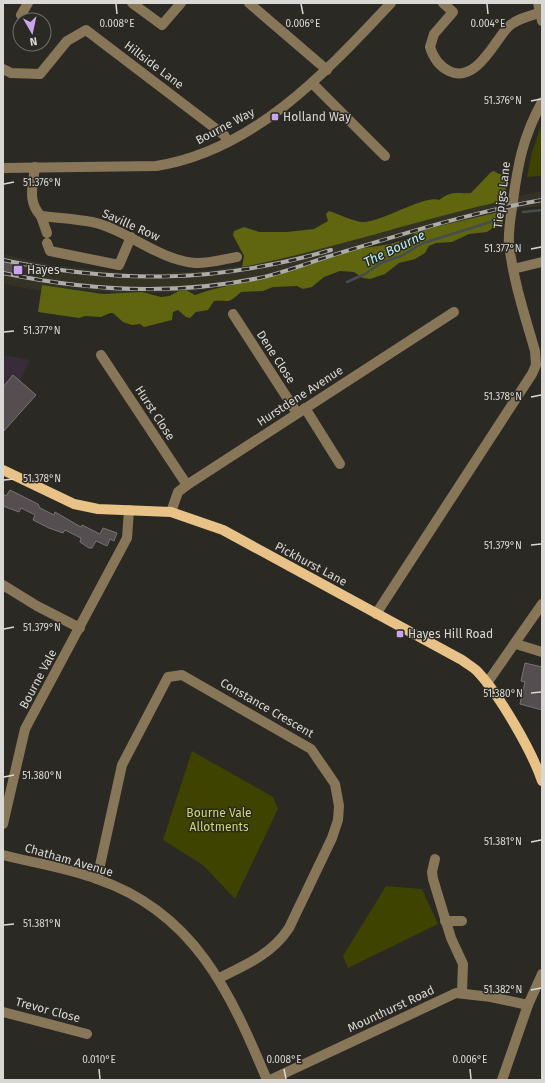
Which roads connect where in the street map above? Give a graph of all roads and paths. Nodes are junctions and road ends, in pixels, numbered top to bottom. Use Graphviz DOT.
graph roads {
  1 [pos="28,3"];
  2 [pos="132,3"];
  3 [pos="181,3"];
  4 [pos="249,3"];
  5 [pos="391,3"];
  6 [pos="443,3"];
  7 [pos="23,12"];
  8 [pos="540,12"];
  9 [pos="3,70"];
  10 [pos="327,70"];
  11 [pos="312,83"];
  12 [pos="542,102"];
  13 [pos="228,142"];
  14 [pos="385,156"];
  15 [pos="35,167"];
  16 [pos="3,168"];
  17 [pos="41,216"];
  18 [pos="131,237"];
  19 [pos="237,257"];
  20 [pos="542,262"];
  21 [pos="513,269"];
  22 [pos="454,312"];
  23 [pos="233,314"];
  24 [pos="101,355"];
  25 [pos="539,364"];
  26 [pos="301,411"];
  27 [pos="340,464"];
  28 [pos="3,470"];
  29 [pos="187,485"];
  30 [pos="129,510"];
  31 [pos="171,512"];
  32 [pos="3,584"];
  33 [pos="542,604"];
  34 [pos="376,614"];
  35 [pos="80,628"];
  36 [pos="516,644"];
  37 [pos="542,652"];
  38 [pos="487,683"];
  39 [pos="542,778"];
  40 [pos="3,824"];
  41 [pos="3,855"];
  42 [pos="435,859"];
  43 [pos="97,879"];
  44 [pos="445,921"];
  45 [pos="462,921"];
  46 [pos="542,974"];
  47 [pos="219,978"];
  48 [pos="462,993"];
  49 [pos="528,1005"];
  50 [pos="3,1012"];
  51 [pos="87,1034"];
  52 [pos="266,1080"];
  53 [pos="270,1080"];
  54 [pos="502,1080"];
  1 -- 7 [label="street"];
  2 -- 3 [label="street"];
  4 -- 10 [label="street"];
  5 -- 10 [label="street, Bourne Way"];
  6 -- 8 [label="street"];
  9 -- 13 [label="street, Hillside Lane"];
  10 -- 11 [label="street, Bourne Way"];
  11 -- 13 [label="street, Bourne Way"];
  11 -- 14 [label="street"];
  12 -- 21 [label="street, Tiepigs Lane"];
  13 -- 15 [label="street, Bourne Way"];
  15 -- 16 [label="street, Bourne Way"];
  15 -- 17 [label="street"];
  17 -- 18 [label="street, Saville Row"];
  17 -- 18 [label="street"];
  18 -- 19 [label="street, Saville Row"];
  20 -- 21 [label="street"];
  21 -- 25 [label="street, Tiepigs Lane"];
  22 -- 26 [label="street, Hurstdene Avenue"];
  23 -- 26 [label="street, Dene Close"];
  24 -- 29 [label="street, Hurst Close"];
  25 -- 34 [label="street"];
  26 -- 27 [label="street, Dene Close"];
  26 -- 29 [label="street, Hurstdene Avenue"];
  28 -- 30 [label="main road, Pickhurst Lane"];
  29 -- 31 [label="street, Hurstdene Avenue"];
  30 -- 31 [label="main road, Pickhurst Lane"];
  30 -- 35 [label="street, Bourne Vale"];
  31 -- 34 [label="main road, Pickhurst Lane"];
  32 -- 35 [label="street"];
  33 -- 36 [label="street"];
  34 -- 38 [label="main road, Pickhurst Lane"];
  35 -- 40 [label="street, Bourne Vale"];
  36 -- 37 [label="street"];
  36 -- 38 [label="street"];
  38 -- 39 [label="main road, Pickhurst Lane"];
  41 -- 43 [label="street, Chatham Avenue"];
  42 -- 44 [label="street"];
  43 -- 47 [label="street, Chatham Avenue"];
  43 -- 47 [label="street, Constance Crescent"];
  44 -- 45 [label="street"];
  44 -- 48 [label="street"];
  46 -- 49 [label="street"];
  47 -- 52 [label="street, Chatham Avenue"];
  48 -- 49 [label="street, Mounthurst Road"];
  48 -- 53 [label="street, Mounthurst Road"];
  49 -- 54 [label="street"];
  50 -- 51 [label="street, Trevor Close"];
}
